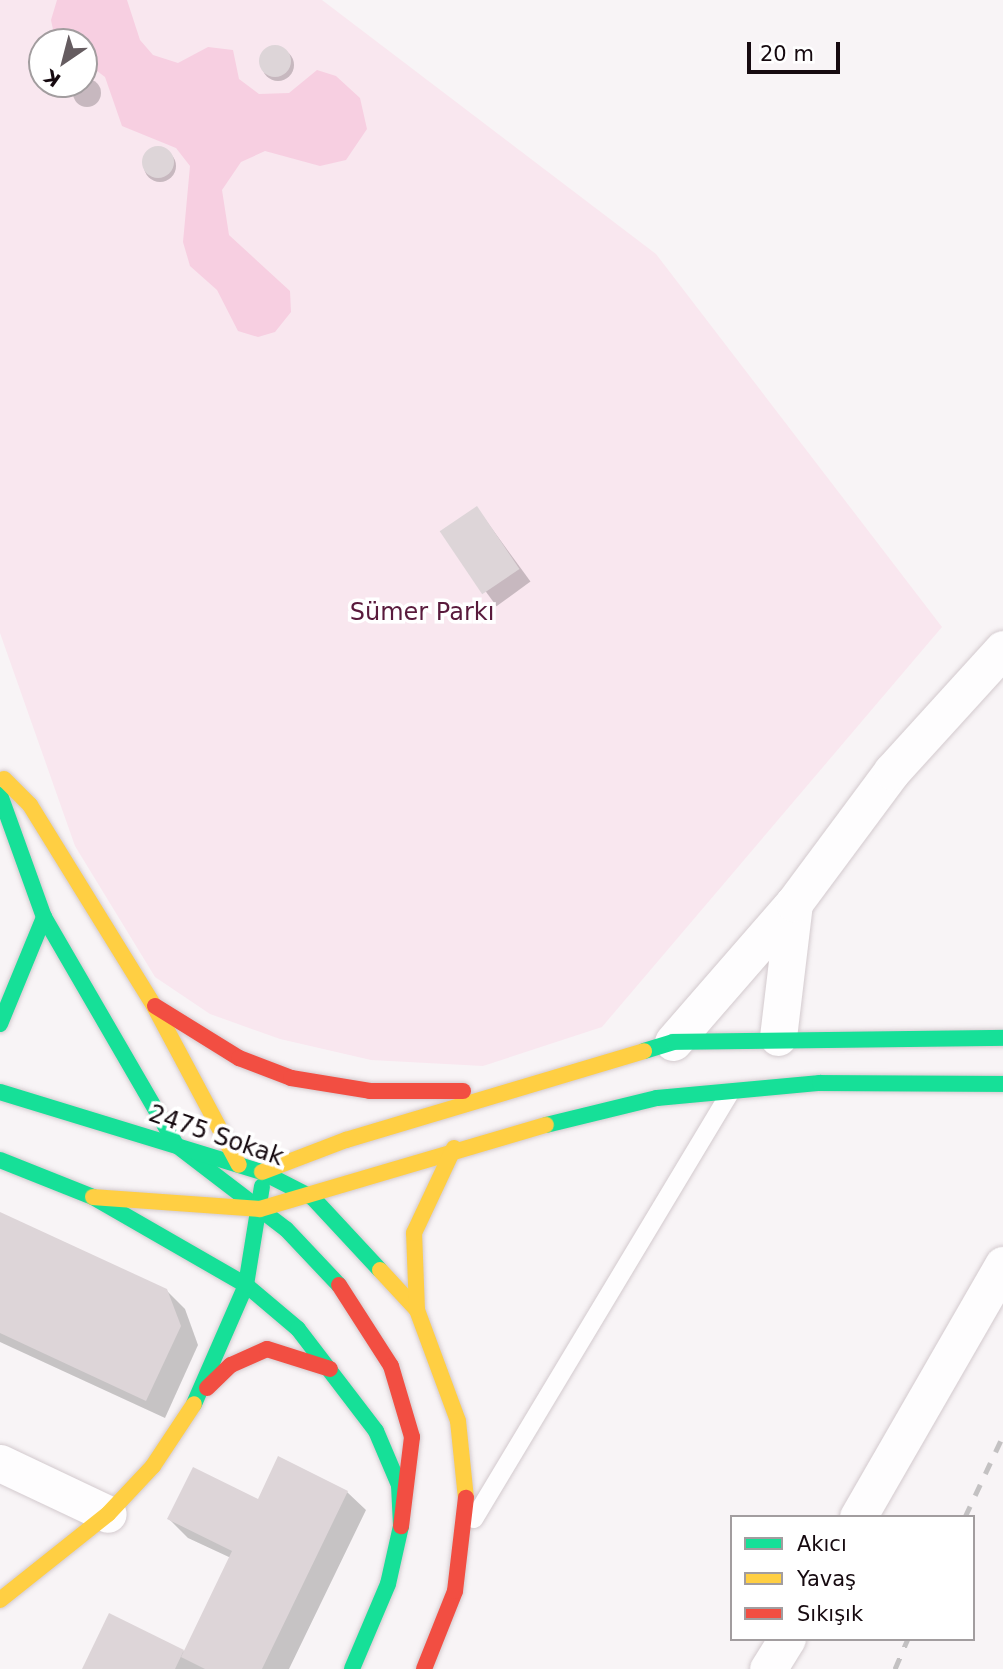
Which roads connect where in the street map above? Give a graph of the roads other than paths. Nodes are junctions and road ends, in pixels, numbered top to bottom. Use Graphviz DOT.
graph roads {
  1 [pos="1003,649"];
  2 [pos="0,775"];
  3 [pos="0,795"];
  4 [pos="9,838"];
  5 [pos="794,903"];
  6 [pos="44,917"];
  7 [pos="154,1006"];
  8 [pos="0,1024"];
  9 [pos="778,1037"];
  10 [pos="1003,1038"];
  11 [pos="673,1042"];
  12 [pos="1003,1084"];
  13 [pos="521,1087"];
  14 [pos="734,1087"];
  15 [pos="0,1092"];
  16 [pos="176,1145"];
  17 [pos="454,1148"];
  18 [pos="0,1160"];
  19 [pos="239,1165"];
  20 [pos="262,1172"];
  21 [pos="93,1197"];
  22 [pos="313,1198"];
  23 [pos="260,1209"];
  24 [pos="1003,1265"];
  25 [pos="246,1285"];
  26 [pos="417,1310"];
  27 [pos="335,1371"];
  28 [pos="201,1394"];
  29 [pos="0,1463"];
  30 [pos="108,1514"];
  31 [pos="859,1515"];
  32 [pos="401,1526"];
  33 [pos="467,1531"];
  34 [pos="0,1600"];
  35 [pos="786,1641"];
  36 [pos="352,1669"];
  37 [pos="424,1669"];
  38 [pos="768,1669"];
  1 -- 5 [label="street"];
  2 -- 7 [label="main road"];
  3 -- 4 [label="main road"];
  4 -- 6 [label="main road"];
  5 -- 9 [label="street"];
  5 -- 11 [label="street"];
  6 -- 8 [label="main road"];
  6 -- 16 [label="main road"];
  7 -- 13 [label="main road"];
  7 -- 19 [label="main road"];
  9 -- 10 [label="main road"];
  9 -- 11 [label="main road"];
  11 -- 13 [label="main road"];
  12 -- 14 [label="main road"];
  13 -- 20 [label="main road"];
  14 -- 17 [label="main road"];
  14 -- 33 [label="lane"];
  15 -- 16 [label="main road, 2475 Sokak"];
  16 -- 19 [label="main road, 2475 Sokak"];
  16 -- 23 [label="main road"];
  17 -- 22 [label="main road"];
  17 -- 26 [label="main road"];
  18 -- 21 [label="main road"];
  19 -- 20 [label="main road, 2475 Sokak"];
  20 -- 22 [label="main road, 2475 Sokak"];
  20 -- 23 [label="main road"];
  21 -- 23 [label="main road"];
  21 -- 25 [label="main road"];
  22 -- 23 [label="main road"];
  22 -- 26 [label="main road, 2475 Sokak"];
  23 -- 25 [label="main road"];
  23 -- 32 [label="main road"];
  24 -- 31 [label="street"];
  25 -- 27 [label="main road"];
  25 -- 28 [label="main road"];
  26 -- 33 [label="main road, 2475 Sokak"];
  27 -- 28 [label="main road"];
  27 -- 32 [label="main road"];
  28 -- 30 [label="main road"];
  29 -- 30 [label="street"];
  30 -- 34 [label="main road"];
  32 -- 36 [label="main road"];
  33 -- 37 [label="main road, 2475 Sokak"];
  35 -- 38 [label="street"];
}
